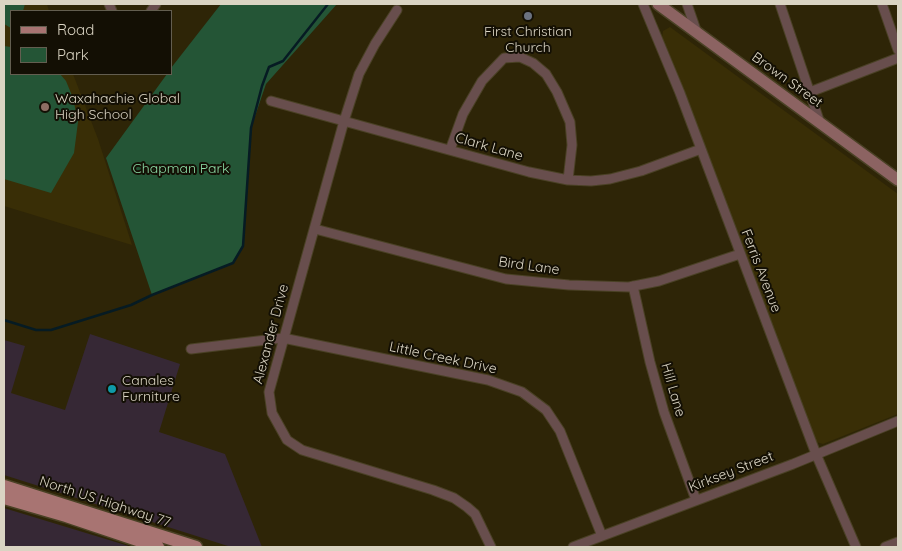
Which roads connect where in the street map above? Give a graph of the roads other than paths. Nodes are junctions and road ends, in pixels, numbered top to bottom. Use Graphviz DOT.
graph roads {
  1 [pos="643,4"];
  2 [pos="658,4"];
  3 [pos="687,4"];
  4 [pos="780,4"];
  5 [pos="882,4"];
  6 [pos="397,10"];
  7 [pos="697,33"];
  8 [pos="898,50"];
  9 [pos="898,58"];
  10 [pos="810,92"];
  11 [pos="271,101"];
  12 [pos="344,121"];
  13 [pos="820,123"];
  14 [pos="701,149"];
  15 [pos="450,150"];
  16 [pos="568,180"];
  17 [pos="898,180"];
  18 [pos="315,229"];
  19 [pos="740,254"];
  20 [pos="633,286"];
  21 [pos="283,338"];
  22 [pos="191,349"];
  23 [pos="898,421"];
  24 [pos="816,454"];
  25 [pos="4,486"];
  26 [pos="4,498"];
  27 [pos="696,500"];
  28 [pos="602,536"];
  29 [pos="898,542"];
  30 [pos="158,547"];
  31 [pos="196,547"];
  32 [pos="490,547"];
  33 [pos="573,547"];
  34 [pos="856,547"];
  35 [pos="885,547"];
  1 -- 14 [label="street, Ferris Avenue"];
  2 -- 7 [label="main road, Brown Street"];
  3 -- 7 [label="street"];
  4 -- 10 [label="street"];
  5 -- 8 [label="street"];
  6 -- 12 [label="street, Alexander Drive"];
  7 -- 13 [label="main road, Brown Street"];
  9 -- 10 [label="street"];
  10 -- 13 [label="street"];
  11 -- 12 [label="street, Clark Lane"];
  12 -- 15 [label="street, Clark Lane"];
  12 -- 18 [label="street, Alexander Drive"];
  13 -- 17 [label="main road, Brown Street"];
  14 -- 16 [label="street, Clark Lane"];
  14 -- 19 [label="street, Ferris Avenue"];
  15 -- 16 [label="street, Clark Lane"];
  15 -- 16 [label="street"];
  18 -- 20 [label="street, Bird Lane"];
  18 -- 21 [label="street, Alexander Drive"];
  19 -- 20 [label="street, Bird Lane"];
  19 -- 24 [label="street, Ferris Avenue"];
  20 -- 27 [label="street, Hill Lane"];
  21 -- 22 [label="street, Little Creek Drive"];
  21 -- 28 [label="street, Little Creek Drive"];
  21 -- 32 [label="street, Alexander Drive"];
  23 -- 24 [label="street, Kirksey Street"];
  24 -- 27 [label="street, Kirksey Street"];
  24 -- 34 [label="street, Ferris Avenue"];
  25 -- 31 [label="main road, North US Highway 77"];
  26 -- 30 [label="main road, North US Highway 77"];
  27 -- 28 [label="street, Kirksey Street"];
  28 -- 33 [label="street, Kirksey Street"];
  29 -- 35 [label="street"];
}
